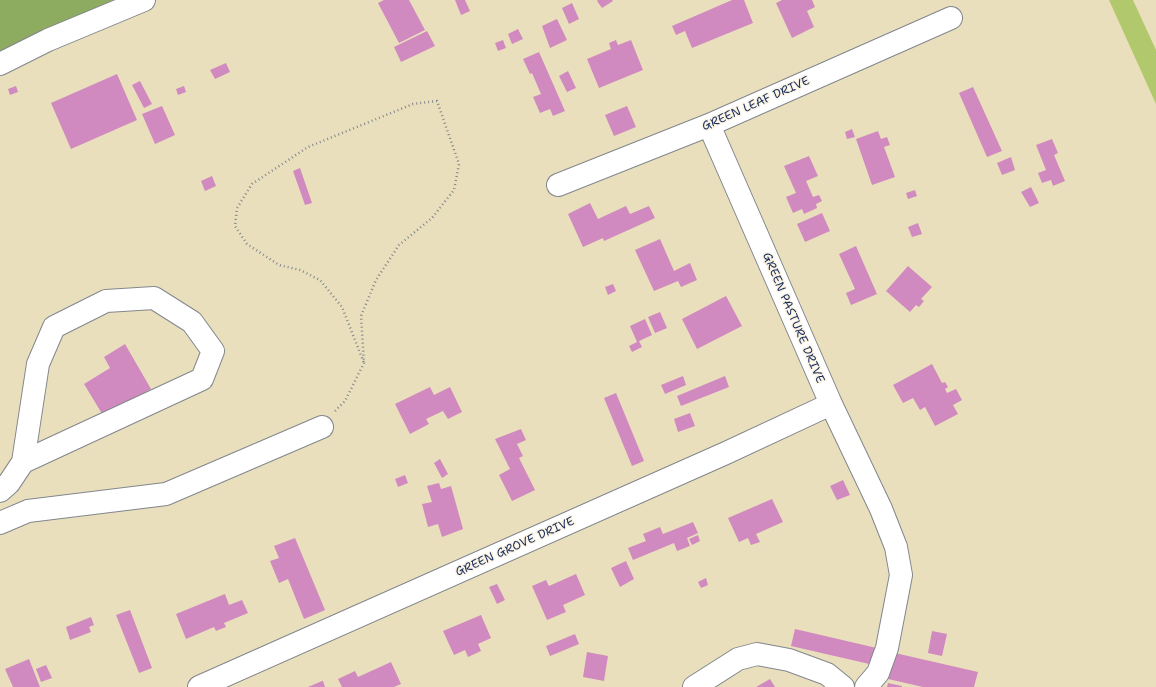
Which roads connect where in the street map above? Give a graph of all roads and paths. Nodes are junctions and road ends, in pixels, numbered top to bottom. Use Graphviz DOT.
graph roads {
  1 [pos="144,0"];
  2 [pos="952,18"];
  3 [pos="0,64"];
  4 [pos="709,125"];
  5 [pos="558,185"];
  6 [pos="364,363"];
  7 [pos="831,404"];
  8 [pos="322,427"];
  9 [pos="23,462"];
  10 [pos="0,492"];
  11 [pos="0,523"];
  12 [pos="199,687"];
  13 [pos="694,687"];
  14 [pos="843,687"];
  15 [pos="866,687"];
  1 -- 3 [label="street"];
  2 -- 4 [label="street, GREEN LEAF DRIVE"];
  4 -- 5 [label="street, GREEN LEAF DRIVE"];
  4 -- 7 [label="street, GREEN PASTURE DRIVE"];
  6 -- 6 [label="path"];
  6 -- 8 [label="path"];
  7 -- 12 [label="street, GREEN GROVE DRIVE"];
  7 -- 15 [label="street, GREEN PASTURE DRIVE"];
  8 -- 11 [label="street"];
  9 -- 9 [label="street"];
  9 -- 10 [label="street"];
  13 -- 14 [label="street"];
}
